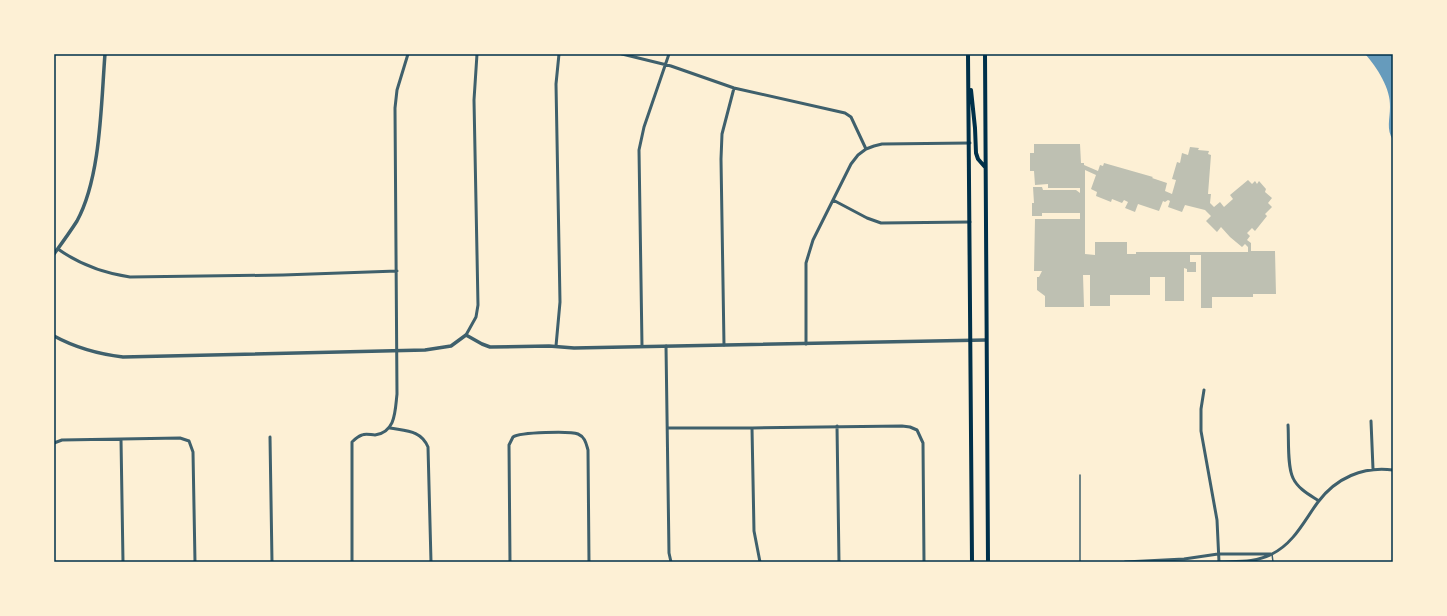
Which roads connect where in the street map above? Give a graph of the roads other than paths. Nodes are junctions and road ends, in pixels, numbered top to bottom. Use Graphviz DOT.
graph roads {
  1 [pos="105,54"];
  2 [pos="408,54"];
  3 [pos="477,54"];
  4 [pos="559,54"];
  5 [pos="622,54"];
  6 [pos="669,54"];
  7 [pos="968,54"];
  8 [pos="985,54"];
  9 [pos="665,64"];
  10 [pos="969,66"];
  11 [pos="734,88"];
  12 [pos="970,143"];
  13 [pos="866,149"];
  14 [pos="985,167"];
  15 [pos="833,200"];
  16 [pos="970,222"];
  17 [pos="58,249"];
  18 [pos="54,254"];
  19 [pos="397,271"];
  20 [pos="466,335"];
  21 [pos="54,336"];
  22 [pos="986,340"];
  23 [pos="970,341"];
  24 [pos="806,344"];
  25 [pos="724,345"];
  26 [pos="556,346"];
  27 [pos="642,346"];
  28 [pos="666,346"];
  29 [pos="398,351"];
  30 [pos="1204,390"];
  31 [pos="1371,421"];
  32 [pos="1288,425"];
  33 [pos="837,426"];
  34 [pos="390,428"];
  35 [pos="668,428"];
  36 [pos="752,428"];
  37 [pos="270,437"];
  38 [pos="120,439"];
  39 [pos="54,443"];
  40 [pos="1373,469"];
  41 [pos="1393,470"];
  42 [pos="1080,475"];
  43 [pos="1319,501"];
  44 [pos="1218,554"];
  45 [pos="1272,554"];
  46 [pos="123,562"];
  47 [pos="195,562"];
  48 [pos="272,562"];
  49 [pos="352,562"];
  50 [pos="431,562"];
  51 [pos="510,562"];
  52 [pos="589,562"];
  53 [pos="671,562"];
  54 [pos="760,562"];
  55 [pos="839,562"];
  56 [pos="924,562"];
  57 [pos="972,562"];
  58 [pos="988,562"];
  59 [pos="1080,562"];
  60 [pos="1125,562"];
  61 [pos="1218,562"];
  62 [pos="1273,562"];
  1 -- 17 [label="street"];
  2 -- 19 [label="street"];
  3 -- 20 [label="street"];
  4 -- 26 [label="street"];
  5 -- 9 [label="street"];
  6 -- 9 [label="street"];
  7 -- 10 [label="main road"];
  8 -- 14 [label="main road"];
  9 -- 11 [label="street"];
  9 -- 27 [label="street"];
  10 -- 12 [label="main road"];
  10 -- 14 [label="main road"];
  11 -- 13 [label="street"];
  11 -- 25 [label="street"];
  12 -- 13 [label="street"];
  12 -- 16 [label="main road"];
  13 -- 15 [label="street"];
  14 -- 22 [label="main road"];
  15 -- 16 [label="street"];
  15 -- 24 [label="street"];
  16 -- 23 [label="main road"];
  17 -- 18 [label="street"];
  17 -- 19 [label="street"];
  19 -- 29 [label="street"];
  20 -- 26 [label="street"];
  20 -- 29 [label="street"];
  21 -- 29 [label="street"];
  22 -- 23 [label="street"];
  22 -- 58 [label="main road"];
  23 -- 24 [label="street"];
  23 -- 57 [label="main road"];
  24 -- 25 [label="street"];
  25 -- 28 [label="street"];
  26 -- 27 [label="street"];
  27 -- 28 [label="street"];
  28 -- 35 [label="street"];
  29 -- 34 [label="street"];
  30 -- 44 [label="street"];
  31 -- 40 [label="street"];
  32 -- 43 [label="street"];
  33 -- 36 [label="street"];
  33 -- 55 [label="street"];
  33 -- 56 [label="street"];
  34 -- 49 [label="street"];
  34 -- 50 [label="street"];
  35 -- 36 [label="street"];
  35 -- 53 [label="street"];
  36 -- 54 [label="street"];
  37 -- 48 [label="street"];
  38 -- 39 [label="street"];
  38 -- 46 [label="street"];
  38 -- 47 [label="street"];
  40 -- 41 [label="street"];
  40 -- 43 [label="street"];
  42 -- 59 [label="lane"];
  43 -- 45 [label="street"];
  44 -- 45 [label="street"];
  44 -- 60 [label="street"];
  44 -- 61 [label="street"];
  45 -- 61 [label="street"];
  45 -- 62 [label="lane"];
  51 -- 52 [label="street"];
}
